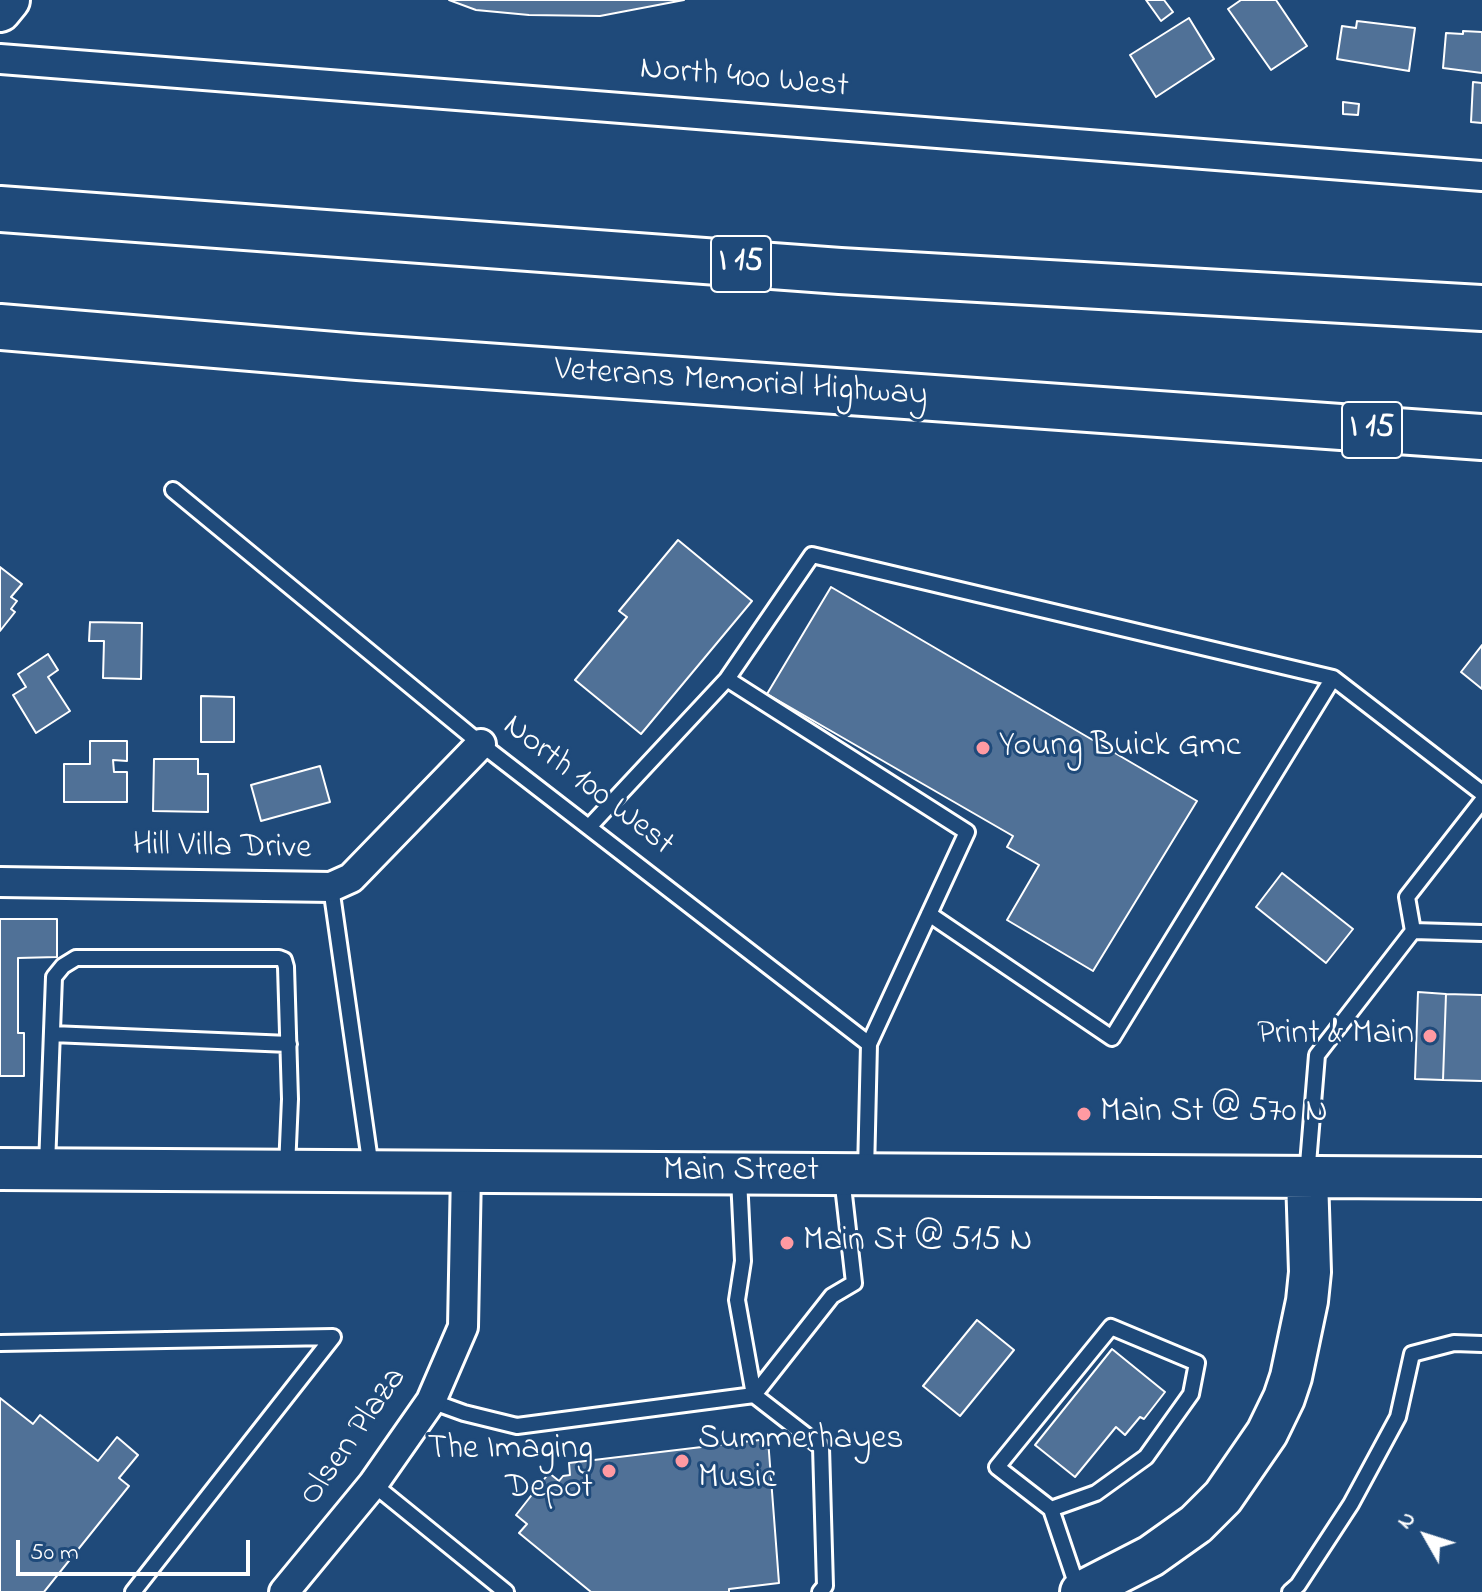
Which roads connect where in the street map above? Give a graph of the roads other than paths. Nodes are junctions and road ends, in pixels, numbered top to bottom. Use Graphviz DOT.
graph roads {
  1 [pos="9,0"];
  2 [pos="0,11"];
  3 [pos="0,59"];
  4 [pos="1482,176"];
  5 [pos="0,209"];
  6 [pos="1482,308"];
  7 [pos="0,327"];
  8 [pos="1482,437"];
  9 [pos="173,490"];
  10 [pos="1333,678"];
  11 [pos="727,679"];
  12 [pos="481,744"];
  13 [pos="1482,793"];
  14 [pos="1482,801"];
  15 [pos="589,827"];
  16 [pos="0,882"];
  17 [pos="331,887"];
  18 [pos="929,914"];
  19 [pos="1413,931"];
  20 [pos="1482,933"];
  21 [pos="52,1034"];
  22 [pos="289,1044"];
  23 [pos="869,1044"];
  24 [pos="0,1169"];
  25 [pos="47,1169"];
  26 [pos="372,1171"];
  27 [pos="466,1171"];
  28 [pos="287,1172"];
  29 [pos="739,1173"];
  30 [pos="854,1173"];
  31 [pos="1307,1177"];
  32 [pos="1482,1178"];
  33 [pos="0,1343"];
  34 [pos="1482,1344"];
  35 [pos="754,1395"];
  36 [pos="431,1401"];
  37 [pos="373,1484"];
  38 [pos="1051,1509"];
  39 [pos="133,1592"];
  40 [pos="284,1592"];
  41 [pos="506,1592"];
  42 [pos="820,1592"];
  43 [pos="1080,1592"];
  44 [pos="1290,1592"];
  1 -- 2 [label="main road"];
  3 -- 4 [label="street, North 400 West"];
  5 -- 6 [label="highway, I 15"];
  7 -- 8 [label="highway, Veterans Memorial Highway / I 15"];
  9 -- 12 [label="lane, North 100 West"];
  10 -- 11 [label="lane"];
  10 -- 13 [label="lane"];
  10 -- 18 [label="lane"];
  11 -- 15 [label="lane"];
  11 -- 18 [label="lane"];
  12 -- 15 [label="lane, North 100 West"];
  12 -- 17 [label="street, Hill Villa Drive"];
  14 -- 19 [label="lane"];
  15 -- 23 [label="lane, North 100 West"];
  16 -- 17 [label="street, Hill Villa Drive"];
  17 -- 26 [label="lane"];
  18 -- 23 [label="lane"];
  19 -- 20 [label="lane"];
  19 -- 31 [label="lane"];
  21 -- 22 [label="lane"];
  21 -- 22 [label="lane"];
  21 -- 25 [label="lane"];
  22 -- 28 [label="lane"];
  23 -- 30 [label="lane"];
  24 -- 25 [label="main road, Main Street"];
  25 -- 28 [label="main road, Main Street"];
  26 -- 27 [label="main road, Main Street"];
  26 -- 28 [label="main road, Main Street"];
  27 -- 29 [label="main road, Main Street"];
  27 -- 36 [label="street, Olsen Plaza"];
  29 -- 30 [label="main road, Main Street"];
  29 -- 35 [label="lane"];
  30 -- 31 [label="main road, Main Street"];
  30 -- 35 [label="lane"];
  31 -- 32 [label="main road, Main Street"];
  31 -- 43 [label="main road"];
  33 -- 39 [label="lane"];
  34 -- 44 [label="lane"];
  35 -- 36 [label="lane"];
  35 -- 42 [label="lane"];
  36 -- 37 [label="street, Olsen Plaza"];
  37 -- 40 [label="street, Olsen Plaza"];
  37 -- 41 [label="lane"];
  38 -- 38 [label="lane"];
  38 -- 43 [label="lane"];
}
